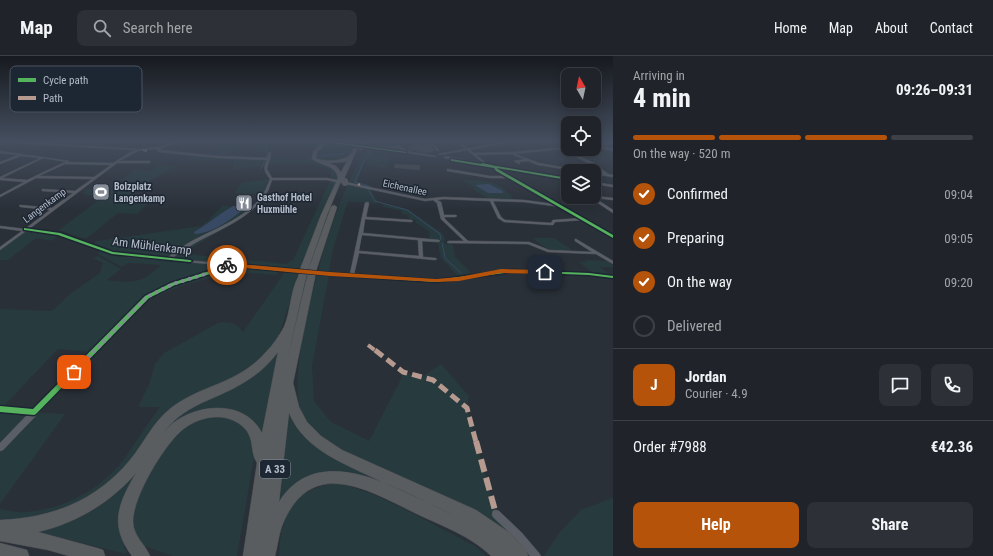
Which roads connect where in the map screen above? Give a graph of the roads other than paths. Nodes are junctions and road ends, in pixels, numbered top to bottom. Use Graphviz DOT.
graph roads {
  1 [pos="31,163"];
  2 [pos="62,163"];
  3 [pos="115,163"];
  4 [pos="267,163"];
  5 [pos="324,163"];
  6 [pos="349,163"];
  7 [pos="351,163"];
  8 [pos="480,163"];
  9 [pos="484,163"];
  10 [pos="536,163"];
  11 [pos="592,163"];
  12 [pos="495,167"];
  13 [pos="561,168"];
  14 [pos="448,170"];
  15 [pos="601,174"];
  16 [pos="607,175"];
  17 [pos="613,176"];
  18 [pos="35,177"];
  19 [pos="509,177"];
  20 [pos="0,178"];
  21 [pos="94,178"];
  22 [pos="560,178"];
  23 [pos="270,179"];
  24 [pos="27,181"];
  25 [pos="342,181"];
  26 [pos="601,184"];
  27 [pos="613,186"];
  28 [pos="44,190"];
  29 [pos="0,192"];
  30 [pos="7,192"];
  31 [pos="74,192"];
  32 [pos="0,196"];
  33 [pos="601,198"];
  34 [pos="613,199"];
  35 [pos="435,200"];
  36 [pos="491,200"];
  37 [pos="367,203"];
  38 [pos="601,204"];
  39 [pos="21,206"];
  40 [pos="560,206"];
  41 [pos="52,209"];
  42 [pos="613,212"];
  43 [pos="442,216"];
  44 [pos="455,216"];
  45 [pos="364,218"];
  46 [pos="583,219"];
  47 [pos="411,221"];
  48 [pos="0,227"];
  49 [pos="25,229"];
  50 [pos="361,234"];
  51 [pos="613,237"];
  52 [pos="420,239"];
  53 [pos="576,240"];
  54 [pos="438,241"];
  55 [pos="449,242"];
  56 [pos="467,242"];
  57 [pos="0,249"];
  58 [pos="357,252"];
  59 [pos="596,253"];
  60 [pos="421,258"];
  61 [pos="168,259"];
  62 [pos="436,259"];
  63 [pos="224,264"];
  64 [pos="613,264"];
  65 [pos="352,275"];
  66 [pos="307,277"];
  67 [pos="613,277"];
  68 [pos="288,328"];
  69 [pos="287,382"];
  70 [pos="0,409"];
  71 [pos="34,412"];
  72 [pos="0,448"];
  73 [pos="262,466"];
  74 [pos="496,514"];
  75 [pos="0,528"];
  76 [pos="0,532"];
  77 [pos="0,551"];
  78 [pos="21,556"];
  79 [pos="97,556"];
  80 [pos="142,556"];
  81 [pos="250,556"];
  82 [pos="265,556"];
  83 [pos="502,556"];
  84 [pos="520,556"];
  85 [pos="536,556"];
  1 -- 20 [label="street"];
  2 -- 18 [label="street"];
  3 -- 21 [label="street, Langenkamp"];
  4 -- 23 [label="street"];
  5 -- 25 [label="highway"];
  6 -- 25 [label="highway, A 33"];
  7 -- 25 [label="highway, A 33"];
  8 -- 12 [label="street"];
  9 -- 12 [label="street"];
  10 -- 13 [label="street"];
  11 -- 16 [label="street"];
  12 -- 19 [label="street"];
  12 -- 22 [label="street"];
  14 -- 19 [label="street"];
  15 -- 16 [label="street"];
  16 -- 17 [label="street"];
  18 -- 21 [label="street"];
  18 -- 24 [label="street"];
  19 -- 40 [label="street"];
  20 -- 24 [label="street"];
  21 -- 31 [label="street, Langenkamp"];
  23 -- 35 [label="street, Eichenallee"];
  23 -- 61 [label="street"];
  24 -- 30 [label="street"];
  25 -- 66 [label="highway, A 33, bridge"];
  26 -- 27 [label="street"];
  28 -- 31 [label="street"];
  29 -- 30 [label="street"];
  30 -- 32 [label="street"];
  31 -- 41 [label="street, Langenkamp"];
  33 -- 34 [label="street"];
  35 -- 36 [label="street, Eichenallee"];
  35 -- 43 [label="street"];
  36 -- 40 [label="street, Eichenallee"];
  36 -- 46 [label="street"];
  37 -- 45 [label="street"];
  38 -- 42 [label="street"];
  39 -- 41 [label="street"];
  40 -- 46 [label="street"];
  41 -- 49 [label="street, Langenkamp"];
  43 -- 44 [label="street"];
  43 -- 56 [label="street"];
  45 -- 47 [label="street"];
  45 -- 50 [label="street"];
  46 -- 51 [label="street"];
  48 -- 49 [label="street, Am Mühlenkamp"];
  49 -- 57 [label="street, Langenkamp"];
  49 -- 61 [label="street, Am Mühlenkamp"];
  50 -- 52 [label="street"];
  50 -- 58 [label="street"];
  52 -- 54 [label="street"];
  52 -- 60 [label="street"];
  53 -- 59 [label="street"];
  55 -- 56 [label="street"];
  56 -- 59 [label="street"];
  58 -- 60 [label="street"];
  58 -- 65 [label="street"];
  59 -- 64 [label="street"];
  60 -- 62 [label="street"];
  61 -- 63 [label="street, Am Mühlenkamp"];
  63 -- 65 [label="street, Am Mühlenkamp"];
  63 -- 71 [label="street"];
  65 -- 67 [label="street, Am Mühlenkamp"];
  66 -- 68 [label="highway, A 33"];
  66 -- 69 [label="highway, A 33"];
  68 -- 73 [label="highway, A 33"];
  68 -- 75 [label="highway"];
  69 -- 82 [label="highway, A 33"];
  69 -- 84 [label="highway"];
  70 -- 71 [label="street"];
  71 -- 72 [label="street"];
  73 -- 80 [label="highway"];
  73 -- 81 [label="highway, A 33"];
  74 -- 85 [label="street"];
  76 -- 79 [label="highway"];
  77 -- 78 [label="highway"];
  82 -- 83 [label="highway"];
}
